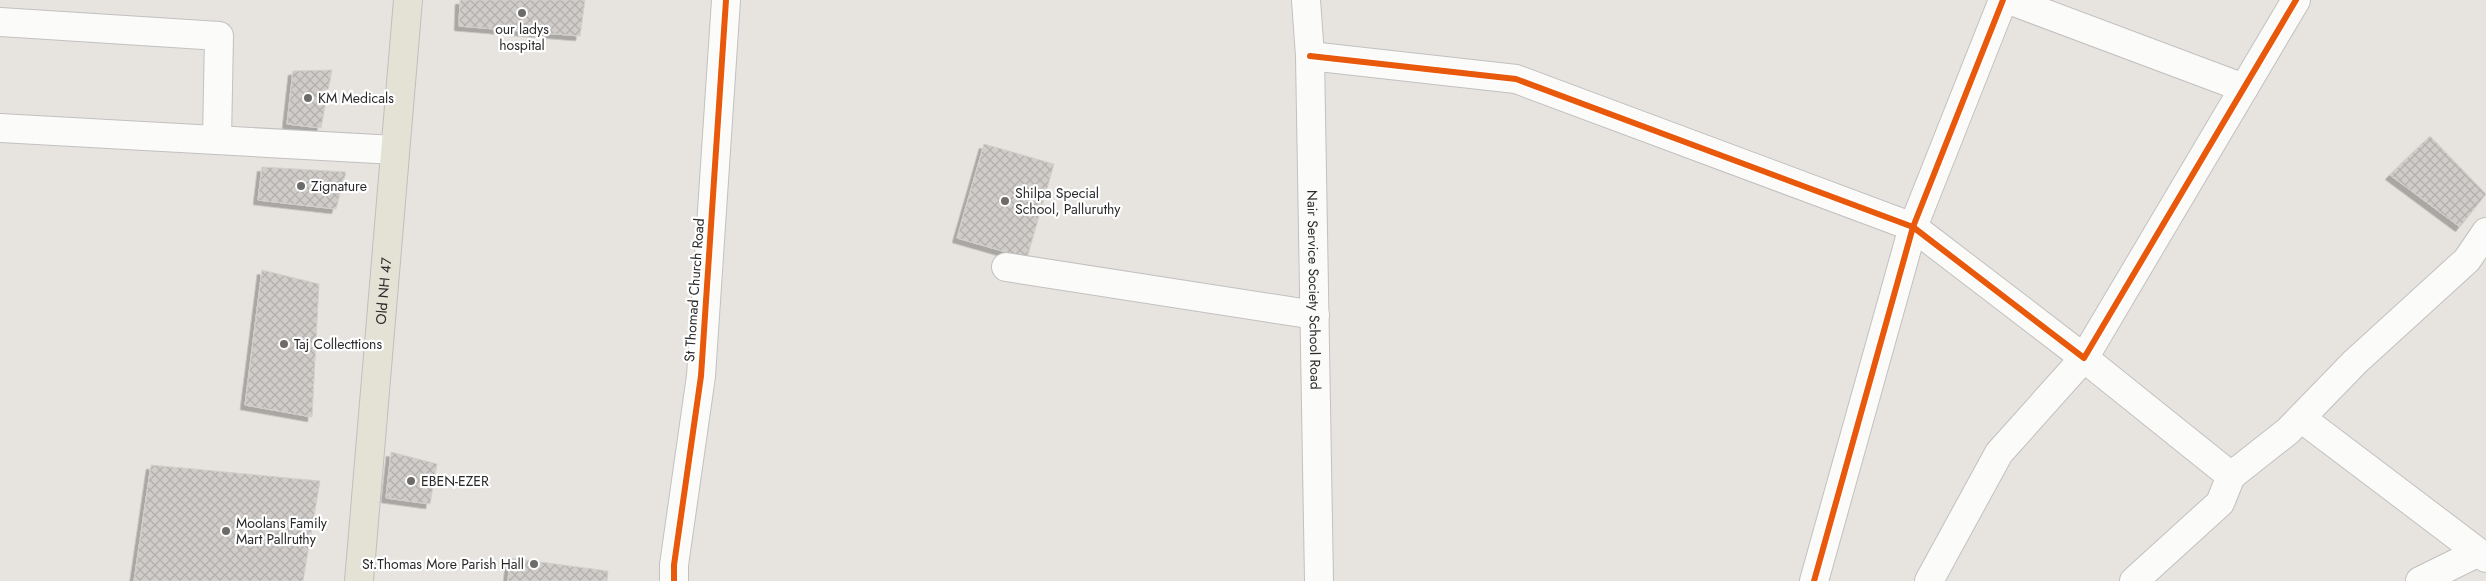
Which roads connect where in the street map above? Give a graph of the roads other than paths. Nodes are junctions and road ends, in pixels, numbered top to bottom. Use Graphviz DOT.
graph roads {
  1 [pos="408,0"];
  2 [pos="726,0"];
  3 [pos="1306,0"];
  4 [pos="2003,0"];
  5 [pos="2009,0"];
  6 [pos="2296,0"];
  7 [pos="0,22"];
  8 [pos="1310,56"];
  9 [pos="2244,88"];
  10 [pos="0,128"];
  11 [pos="217,139"];
  12 [pos="395,150"];
  13 [pos="1913,227"];
  14 [pos="2486,232"];
  15 [pos="1006,267"];
  16 [pos="1315,315"];
  17 [pos="2084,358"];
  18 [pos="2301,418"];
  19 [pos="2231,476"];
  20 [pos="2482,556"];
  21 [pos="360,581"];
  22 [pos="674,581"];
  23 [pos="1318,581"];
  24 [pos="1814,581"];
  25 [pos="1930,581"];
  26 [pos="2134,581"];
  27 [pos="2420,581"];
  1 -- 12 [label="main road, Old NH 47"];
  2 -- 22 [label="street, St Thomad Church Road"];
  3 -- 8 [label="street, Nair Service Society School Road"];
  4 -- 13 [label="street"];
  5 -- 9 [label="street"];
  6 -- 9 [label="street"];
  7 -- 11 [label="street"];
  8 -- 13 [label="street"];
  8 -- 16 [label="street, Nair Service Society School Road"];
  9 -- 17 [label="street"];
  10 -- 11 [label="street"];
  11 -- 12 [label="street"];
  12 -- 21 [label="main road, Old NH 47"];
  13 -- 17 [label="street"];
  13 -- 24 [label="street"];
  14 -- 18 [label="street"];
  15 -- 16 [label="street"];
  16 -- 23 [label="street, Nair Service Society School Road"];
  17 -- 19 [label="street"];
  17 -- 25 [label="street"];
  18 -- 19 [label="street"];
  18 -- 20 [label="street"];
  19 -- 26 [label="street"];
  20 -- 27 [label="street"];
}
